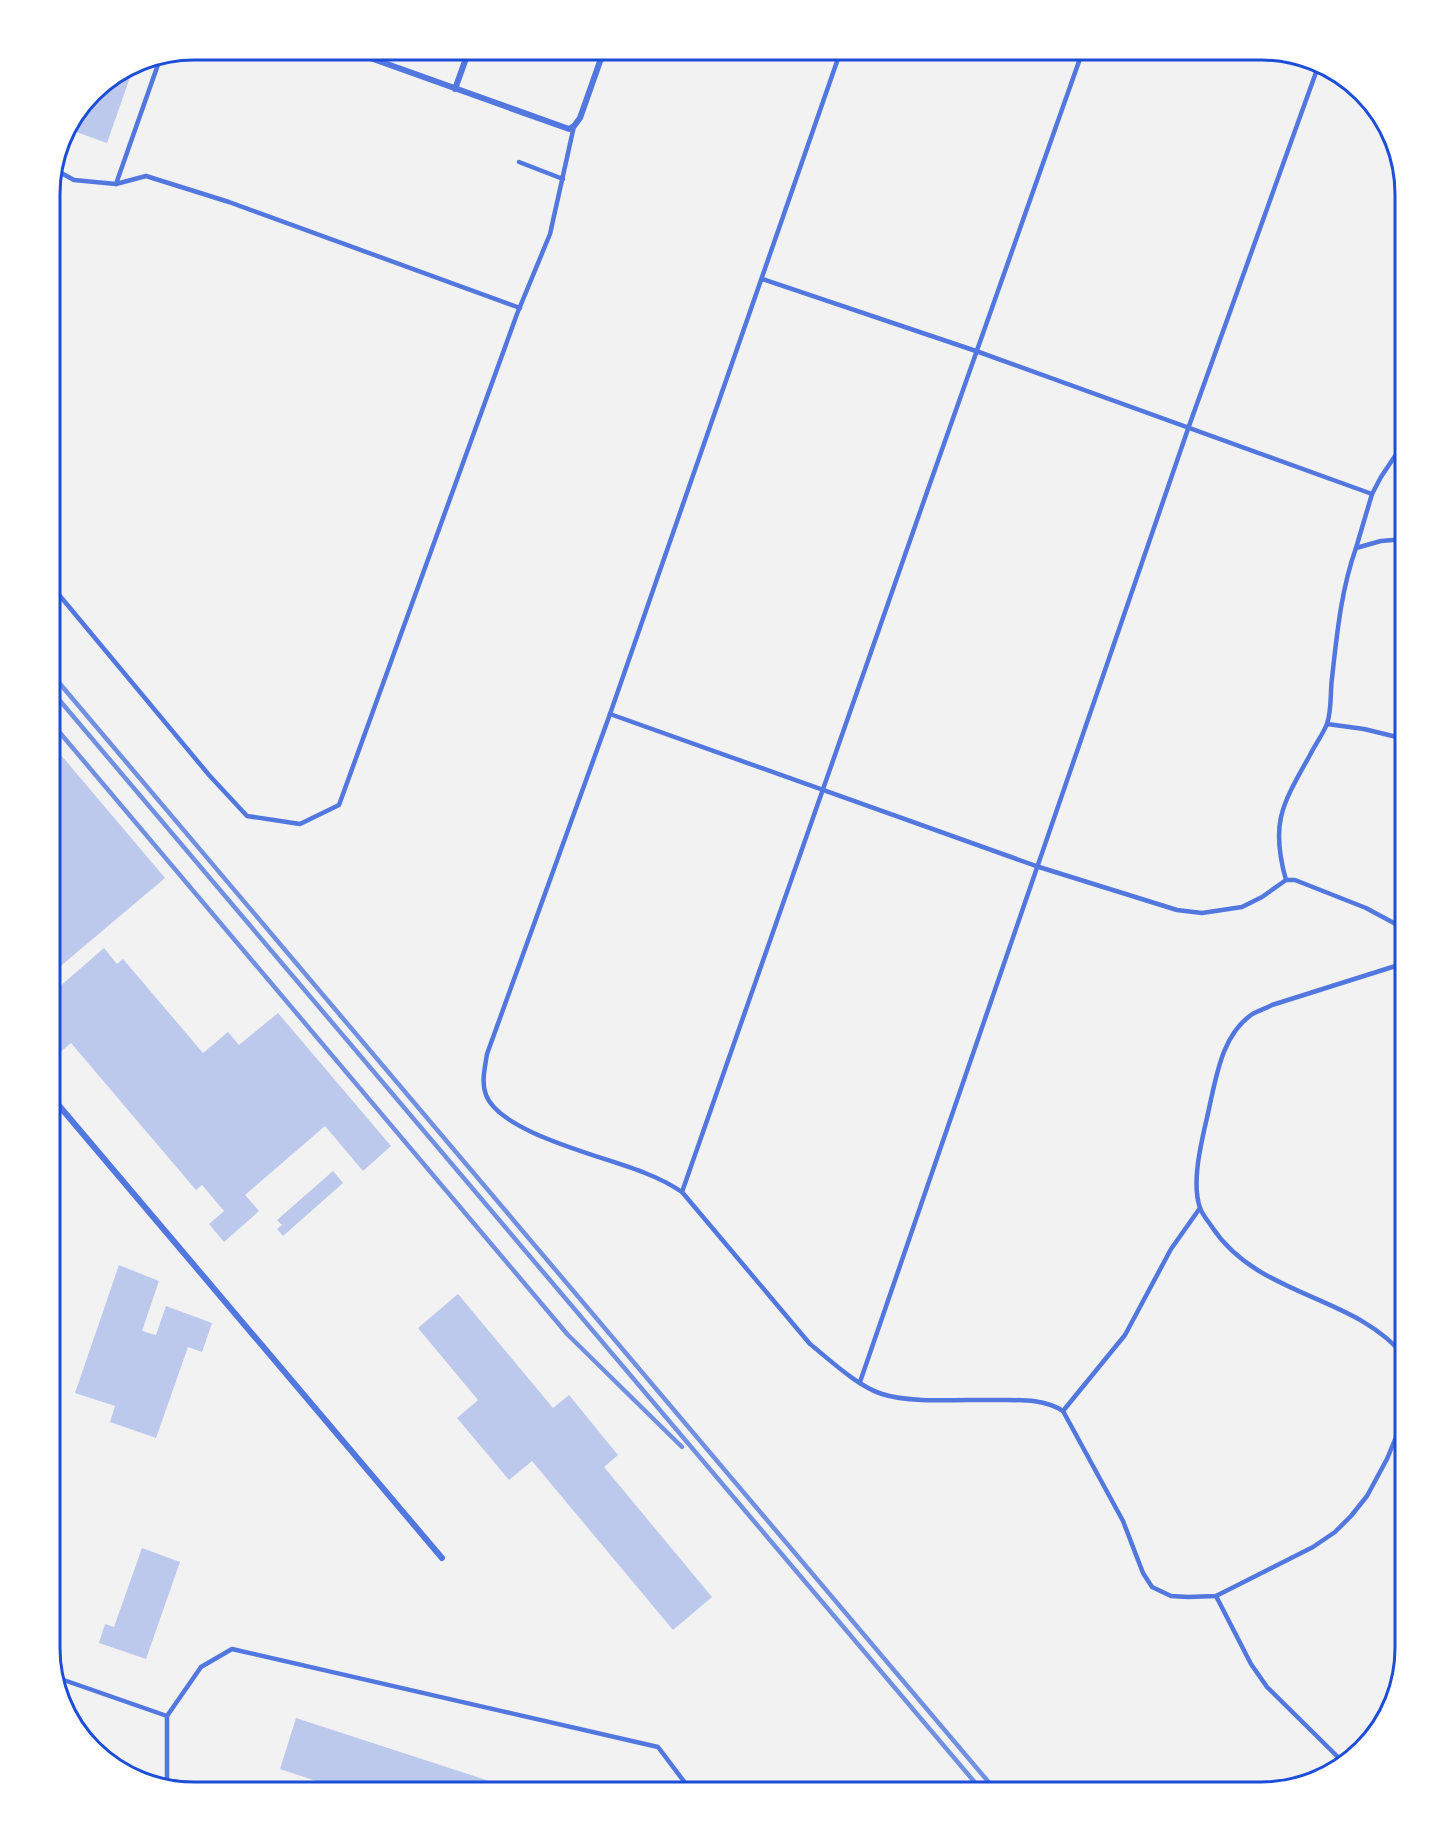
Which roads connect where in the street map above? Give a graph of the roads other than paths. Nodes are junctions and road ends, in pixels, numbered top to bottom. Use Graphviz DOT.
graph roads {
  1 [pos="375,60"];
  2 [pos="465,60"];
  3 [pos="600,60"];
  4 [pos="838,60"];
  5 [pos="1079,60"];
  6 [pos="158,65"];
  7 [pos="1316,72"];
  8 [pos="455,89"];
  9 [pos="574,126"];
  10 [pos="519,162"];
  11 [pos="62,173"];
  12 [pos="563,179"];
  13 [pos="116,184"];
  14 [pos="762,279"];
  15 [pos="520,308"];
  16 [pos="976,351"];
  17 [pos="1190,426"];
  18 [pos="1395,457"];
  19 [pos="1372,494"];
  20 [pos="1395,540"];
  21 [pos="1356,548"];
  22 [pos="60,596"];
  23 [pos="610,714"];
  24 [pos="1327,724"];
  25 [pos="1395,737"];
  26 [pos="824,791"];
  27 [pos="1039,867"];
  28 [pos="1286,880"];
  29 [pos="1395,923"];
  30 [pos="1395,966"];
  31 [pos="60,1107"];
  32 [pos="682,1192"];
  33 [pos="1200,1208"];
  34 [pos="1395,1346"];
  35 [pos="860,1382"];
  36 [pos="1063,1411"];
  37 [pos="1395,1440"];
  38 [pos="442,1558"];
  39 [pos="1216,1596"];
  40 [pos="64,1680"];
  41 [pos="167,1716"];
  42 [pos="1339,1758"];
  43 [pos="167,1779"];
  44 [pos="685,1782"];
  1 -- 8 [label="street"];
  2 -- 8 [label="street"];
  3 -- 9 [label="street"];
  4 -- 14 [label="lane"];
  5 -- 16 [label="lane"];
  6 -- 13 [label="lane"];
  7 -- 17 [label="lane"];
  8 -- 9 [label="street"];
  9 -- 12 [label="lane"];
  10 -- 12 [label="lane"];
  11 -- 13 [label="lane"];
  12 -- 15 [label="lane"];
  13 -- 15 [label="lane"];
  14 -- 16 [label="lane"];
  14 -- 23 [label="lane"];
  15 -- 22 [label="lane"];
  16 -- 17 [label="lane"];
  16 -- 26 [label="lane"];
  17 -- 19 [label="lane"];
  17 -- 27 [label="lane"];
  18 -- 19 [label="lane"];
  19 -- 21 [label="lane"];
  20 -- 21 [label="lane"];
  21 -- 24 [label="lane"];
  23 -- 26 [label="lane"];
  23 -- 32 [label="lane"];
  24 -- 25 [label="lane"];
  24 -- 28 [label="lane"];
  26 -- 27 [label="lane"];
  26 -- 32 [label="lane"];
  27 -- 28 [label="lane"];
  27 -- 35 [label="lane"];
  28 -- 29 [label="lane"];
  30 -- 33 [label="lane"];
  31 -- 38 [label="street"];
  32 -- 35 [label="lane"];
  33 -- 34 [label="lane"];
  33 -- 36 [label="lane"];
  35 -- 36 [label="lane"];
  36 -- 39 [label="lane"];
  37 -- 39 [label="lane"];
  39 -- 42 [label="lane"];
  40 -- 41 [label="lane"];
  41 -- 43 [label="lane"];
  41 -- 44 [label="lane"];
}
